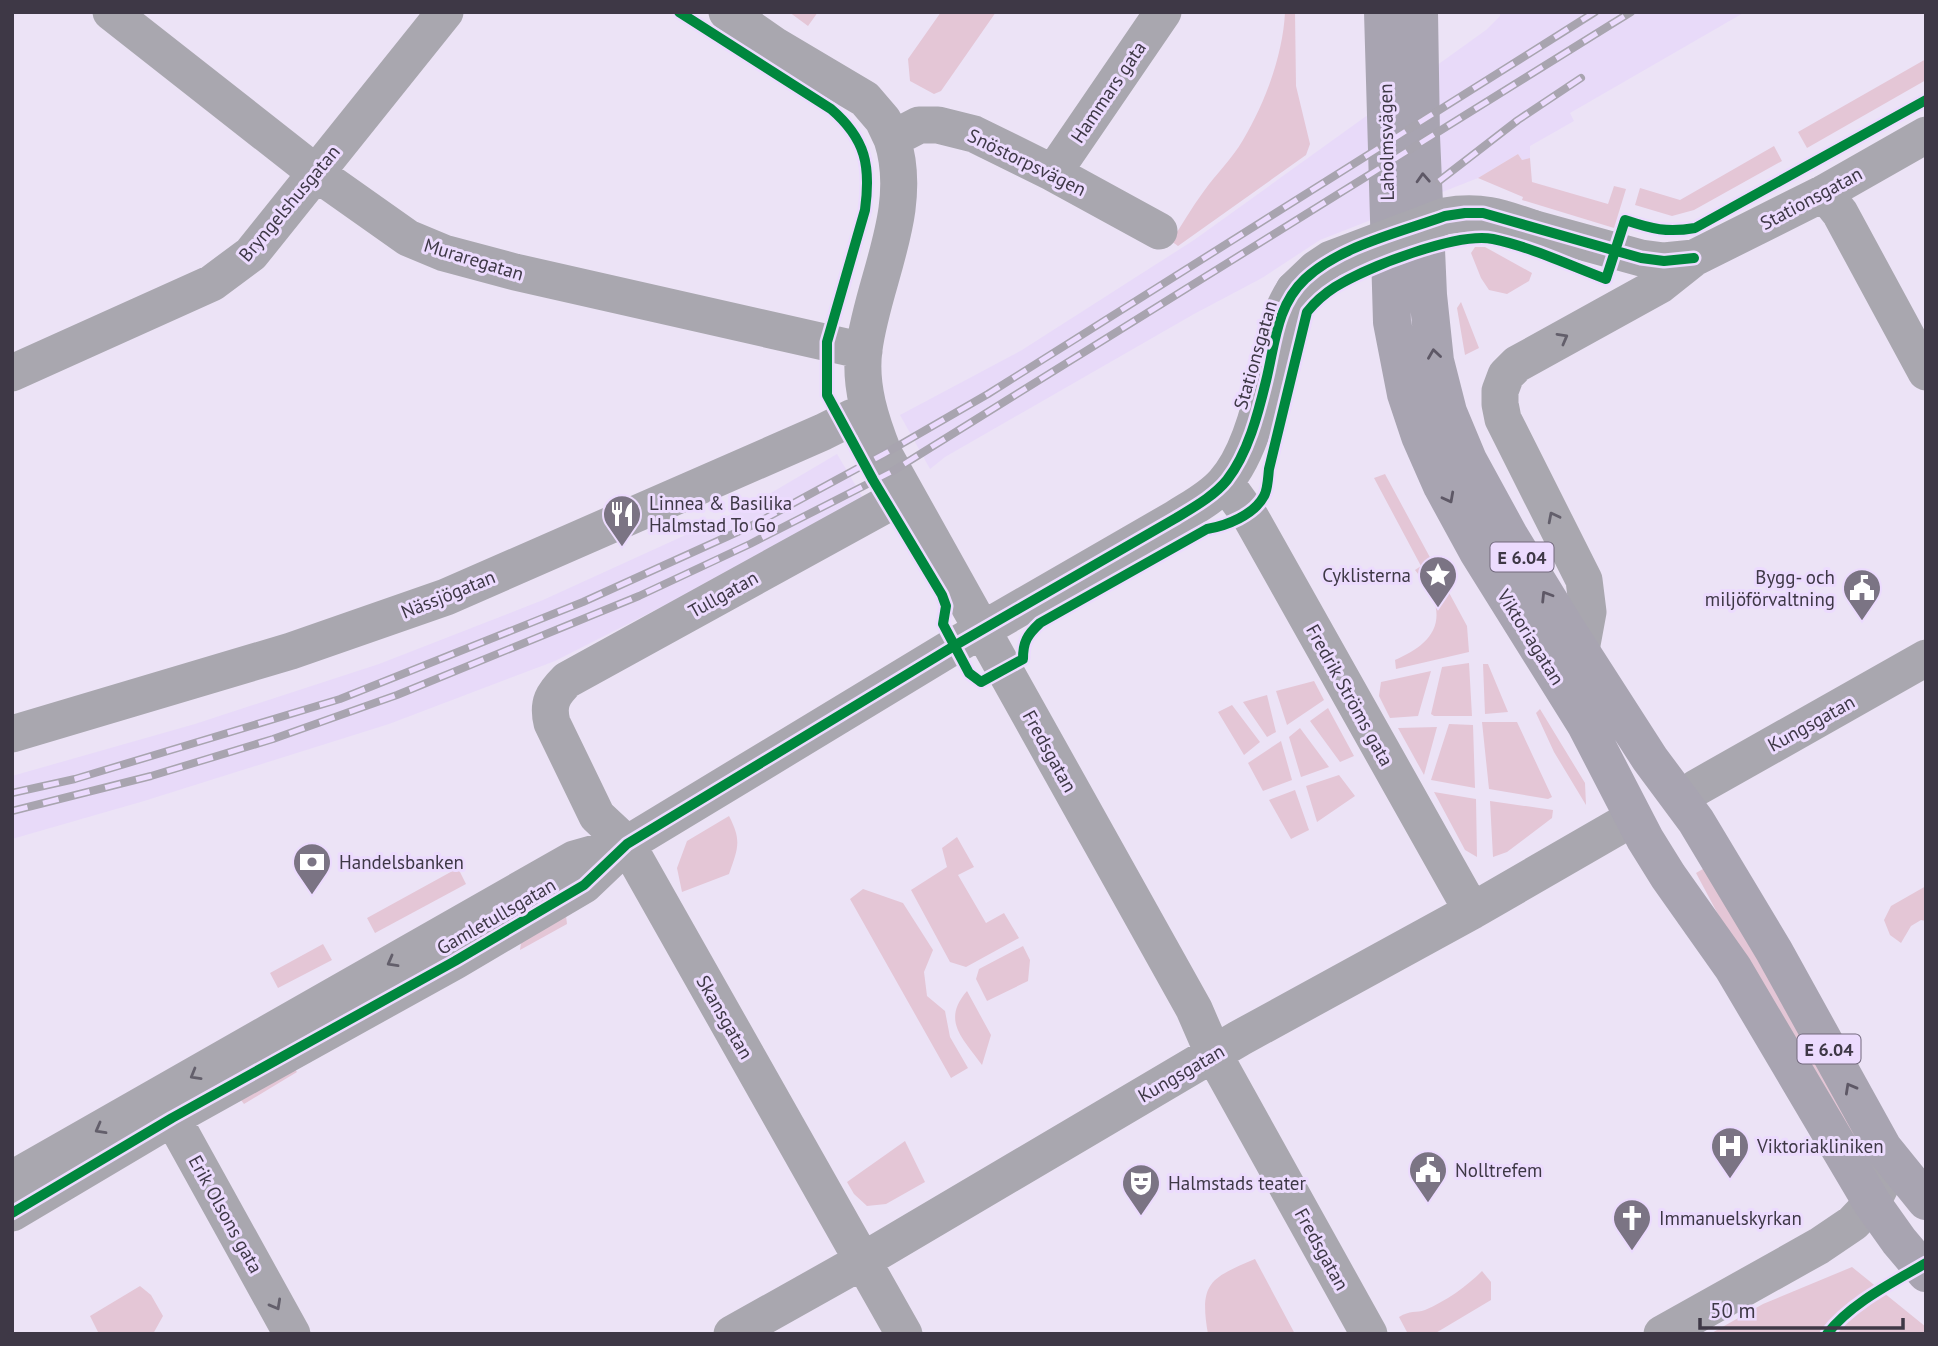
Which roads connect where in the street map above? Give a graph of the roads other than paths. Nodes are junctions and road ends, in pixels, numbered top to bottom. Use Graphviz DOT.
graph roads {
  1 [pos="111,12"];
  2 [pos="445,12"];
  3 [pos="727,12"];
  4 [pos="1163,12"];
  5 [pos="1383,12"];
  6 [pos="1419,12"];
  7 [pos="1926,135"];
  8 [pos="892,139"];
  9 [pos="316,173"];
  10 [pos="1053,173"];
  11 [pos="1824,193"];
  12 [pos="1159,231"];
  13 [pos="1694,258"];
  14 [pos="864,351"];
  15 [pos="12,373"];
  16 [pos="1926,373"];
  17 [pos="1506,375"];
  18 [pos="868,412"];
  19 [pos="1434,424"];
  20 [pos="1225,482"];
  21 [pos="905,494"];
  22 [pos="983,629"];
  23 [pos="1581,650"];
  24 [pos="1926,658"];
  25 [pos="1610,694"];
  26 [pos="550,704"];
  27 [pos="1586,725"];
  28 [pos="12,734"];
  29 [pos="1696,788"];
  30 [pos="1633,818"];
  31 [pos="627,844"];
  32 [pos="1472,911"];
  33 [pos="1774,951"];
  34 [pos="1733,968"];
  35 [pos="1214,1055"];
  36 [pos="166,1107"];
  37 [pos="1884,1148"];
  38 [pos="12,1179"];
  39 [pos="1872,1203"];
  40 [pos="12,1213"];
  41 [pos="1917,1218"];
  42 [pos="864,1260"];
  43 [pos="1926,1273"];
  44 [pos="292,1334"];
  45 [pos="732,1334"];
  46 [pos="904,1334"];
  47 [pos="1369,1334"];
  48 [pos="1662,1334"];
  1 -- 9 [label="street, Muraregatan"];
  2 -- 9 [label="street, Bryngelshusgatan"];
  3 -- 8 [label="street"];
  4 -- 10 [label="street, Hammars gata"];
  5 -- 19 [label="highway, Laholmsvägen / E 6.04"];
  19 -- 6 [label="highway, Laholmsvägen / E 6.04, one-way"];
  7 -- 11 [label="street, Stationsgatan"];
  8 -- 10 [label="street, Snöstorpsvägen"];
  8 -- 14 [label="street, Fredsgatan"];
  9 -- 14 [label="street, Muraregatan"];
  9 -- 15 [label="street, Bryngelshusgatan"];
  10 -- 12 [label="street, Snöstorpsvägen"];
  11 -- 13 [label="street, Stationsgatan"];
  11 -- 16 [label="street"];
  17 -- 13 [label="street, Stationsgatan, one-way"];
  13 -- 20 [label="street, Stationsgatan, bridge"];
  14 -- 18 [label="street, Fredsgatan"];
  23 -- 17 [label="street, Viktoriagatan, one-way"];
  18 -- 21 [label="street, Fredsgatan"];
  18 -- 28 [label="street, Nässjögatan"];
  23 -- 19 [label="highway, Viktoriagatan / E 6.04, one-way"];
  19 -- 27 [label="highway, Viktoriagatan / E 6.04, one-way"];
  20 -- 22 [label="street, Stationsgatan"];
  20 -- 32 [label="street, Fredrik Ströms gata"];
  21 -- 22 [label="street, Fredsgatan"];
  21 -- 26 [label="street, Tullgatan"];
  22 -- 31 [label="street, Gamletullsgatan"];
  22 -- 35 [label="street, Fredsgatan"];
  23 -- 25 [label="highway, Viktoriagatan / E 6.04"];
  24 -- 29 [label="street, Kungsgatan"];
  25 -- 29 [label="highway, Viktoriagatan / E 6.04"];
  25 -- 33 [label="highway, Viktoriagatan / E 6.04"];
  26 -- 31 [label="street, Skansgatan"];
  27 -- 30 [label="highway, Viktoriagatan / E 6.04"];
  27 -- 34 [label="highway, Viktoriagatan / E 6.04"];
  29 -- 33 [label="highway, Viktoriagatan / E 6.04"];
  30 -- 32 [label="street, Kungsgatan"];
  30 -- 34 [label="highway, Viktoriagatan / E 6.04"];
  31 -- 36 [label="street, Gamletullsgatan"];
  31 -- 42 [label="street, Skansgatan"];
  32 -- 35 [label="street, Kungsgatan"];
  37 -- 33 [label="highway, Viktoriagatan / E 6.04, one-way"];
  34 -- 39 [label="highway, Viktoriagatan / E 6.04"];
  35 -- 42 [label="street, Kungsgatan"];
  35 -- 47 [label="street, Fredsgatan"];
  36 -- 38 [label="street, Gamletullsgatan, one-way"];
  36 -- 40 [label="street, Gamletullsgatan"];
  36 -- 44 [label="street, Erik Olsons gata, one-way"];
  37 -- 39 [label="street"];
  37 -- 41 [label="highway, Viktoriagatan / E 6.04"];
  39 -- 41 [label="highway, Viktoriagatan / E 6.04"];
  39 -- 48 [label="street"];
  41 -- 43 [label="highway, Viktoriagatan / E 6.04"];
  42 -- 45 [label="street, Kungsgatan"];
  42 -- 46 [label="street, Skansgatan"];
}
